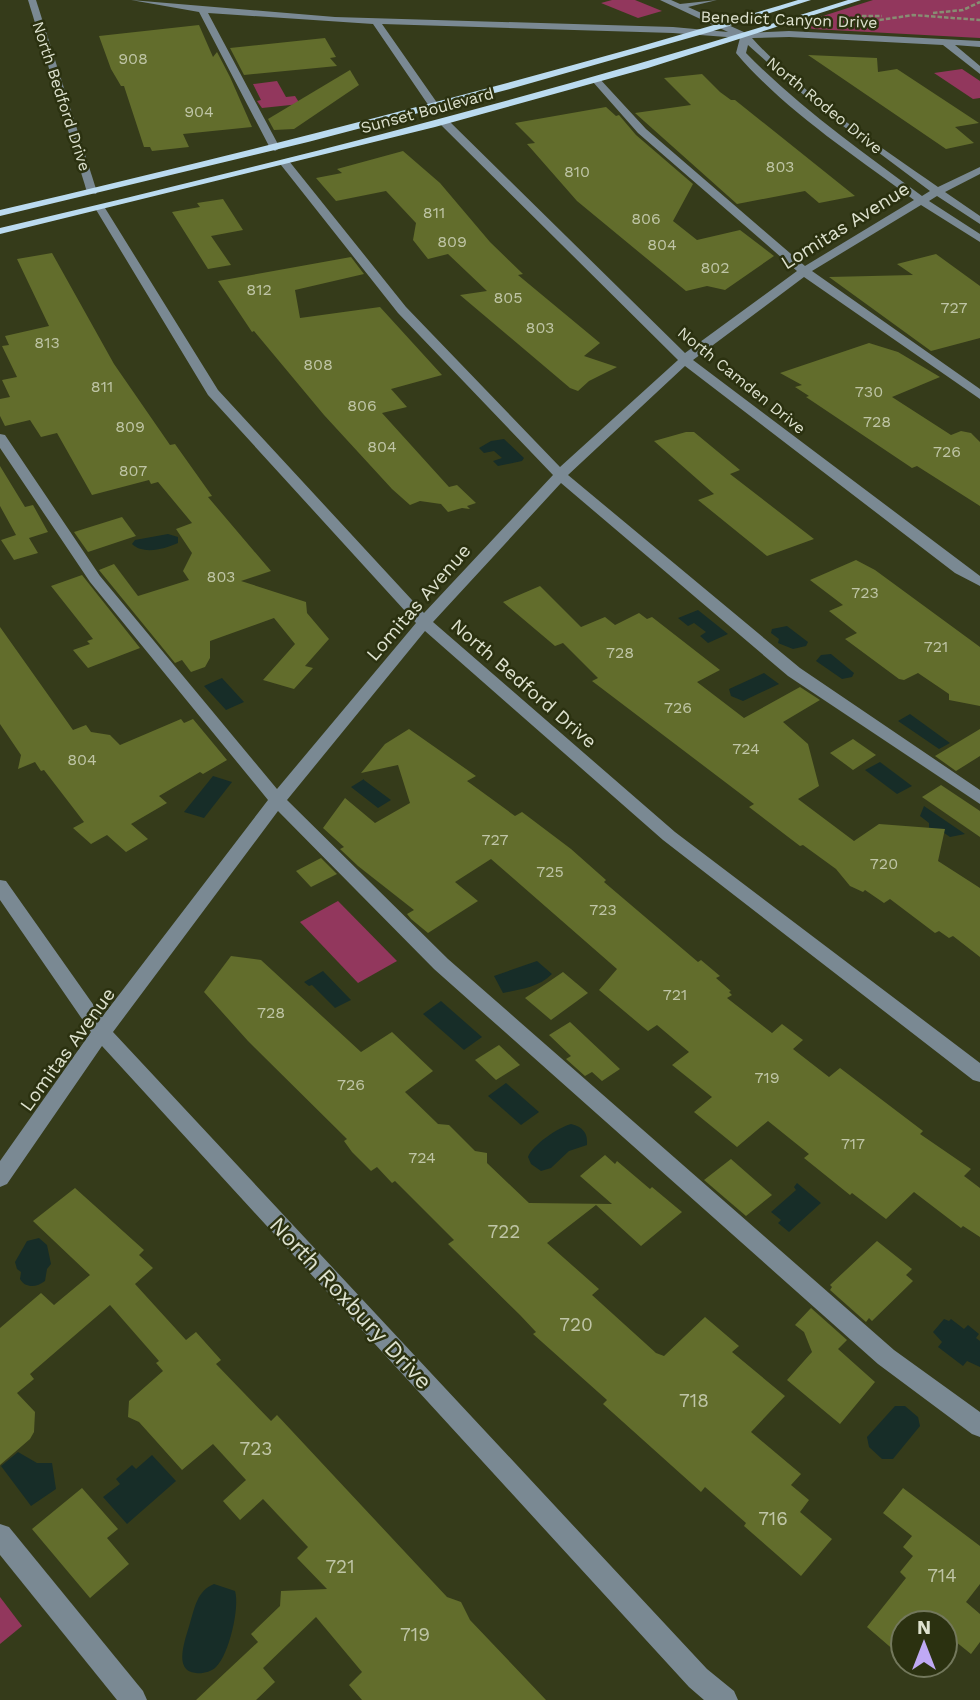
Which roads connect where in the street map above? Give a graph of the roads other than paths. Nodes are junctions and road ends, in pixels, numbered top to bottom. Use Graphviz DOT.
graph roads {
  1 [pos="32,0"];
  2 [pos="135,0"];
  3 [pos="664,0"];
  4 [pos="713,0"];
  5 [pos="807,0"];
  6 [pos="857,0"];
  7 [pos="682,6"];
  8 [pos="202,10"];
  9 [pos="376,22"];
  10 [pos="724,26"];
  11 [pos="704,32"];
  12 [pos="746,36"];
  13 [pos="945,41"];
  14 [pos="980,44"];
  15 [pos="980,71"];
  16 [pos="596,80"];
  17 [pos="529,81"];
  18 [pos="435,107"];
  19 [pos="444,122"];
  20 [pos="275,148"];
  21 [pos="336,150"];
  22 [pos="285,163"];
  23 [pos="207,164"];
  24 [pos="980,170"];
  25 [pos="92,192"];
  26 [pos="937,192"];
  27 [pos="921,200"];
  28 [pos="100,208"];
  29 [pos="0,213"];
  30 [pos="980,221"];
  31 [pos="0,231"];
  32 [pos="980,239"];
  33 [pos="804,271"];
  34 [pos="685,360"];
  35 [pos="980,394"];
  36 [pos="0,438"];
  37 [pos="560,475"];
  38 [pos="980,582"];
  39 [pos="424,622"];
  40 [pos="980,798"];
  41 [pos="275,799"];
  42 [pos="0,886"];
  43 [pos="102,1032"];
  44 [pos="980,1074"];
  45 [pos="0,1178"];
  46 [pos="980,1426"];
  47 [pos="0,1536"];
  48 [pos="134,1700"];
  49 [pos="725,1700"];
  1 -- 25 [label="street, North Bedford Drive"];
  2 -- 8 [label="street, Benedict Canyon Drive"];
  3 -- 7 [label="street"];
  4 -- 7 [label="street"];
  5 -- 10 [label="main road, Sunset Boulevard"];
  6 -- 12 [label="main road, Sunset Boulevard"];
  7 -- 10 [label="street"];
  8 -- 9 [label="street, Benedict Canyon Drive"];
  8 -- 20 [label="street"];
  9 -- 11 [label="street, Benedict Canyon Drive"];
  9 -- 18 [label="street"];
  10 -- 11 [label="main road, Sunset Boulevard"];
  10 -- 12 [label="street"];
  11 -- 12 [label="street, Benedict Canyon Drive"];
  11 -- 17 [label="main road, Sunset Boulevard"];
  12 -- 13 [label="street, Benedict Canyon Drive"];
  12 -- 16 [label="main road, Sunset Boulevard"];
  12 -- 26 [label="street, North Rodeo Drive"];
  12 -- 27 [label="street, North Rodeo Drive"];
  13 -- 14 [label="street, Benedict Canyon Drive"];
  13 -- 15 [label="street"];
  16 -- 19 [label="main road, Sunset Boulevard"];
  16 -- 33 [label="street"];
  17 -- 18 [label="main road, Sunset Boulevard"];
  17 -- 19 [label="main road"];
  18 -- 20 [label="main road, Sunset Boulevard"];
  18 -- 21 [label="main road"];
  19 -- 21 [label="main road, Sunset Boulevard"];
  19 -- 34 [label="street, North Camden Drive"];
  20 -- 23 [label="main road, Sunset Boulevard"];
  21 -- 22 [label="main road, Sunset Boulevard"];
  22 -- 28 [label="main road, Sunset Boulevard"];
  22 -- 37 [label="street"];
  23 -- 25 [label="main road, Sunset Boulevard"];
  23 -- 28 [label="main road"];
  24 -- 26 [label="street, Lomitas Avenue"];
  25 -- 29 [label="main road, Sunset Boulevard"];
  25 -- 31 [label="main road"];
  26 -- 27 [label="street, Lomitas Avenue"];
  26 -- 30 [label="street, North Rodeo Drive"];
  27 -- 32 [label="street, North Rodeo Drive"];
  27 -- 33 [label="street, Lomitas Avenue"];
  28 -- 31 [label="main road, Sunset Boulevard"];
  28 -- 39 [label="street, North Bedford Drive"];
  33 -- 34 [label="street, Lomitas Avenue"];
  33 -- 35 [label="street"];
  34 -- 37 [label="street, Lomitas Avenue"];
  34 -- 38 [label="street, North Camden Drive"];
  36 -- 41 [label="street"];
  37 -- 39 [label="street, Lomitas Avenue"];
  37 -- 40 [label="street"];
  39 -- 41 [label="street, Lomitas Avenue"];
  39 -- 44 [label="street, North Bedford Drive"];
  41 -- 43 [label="street, Lomitas Avenue"];
  41 -- 46 [label="street"];
  42 -- 43 [label="street, North Roxbury Drive"];
  43 -- 45 [label="street, Lomitas Avenue"];
  43 -- 49 [label="street, North Roxbury Drive"];
  47 -- 48 [label="street"];
}
